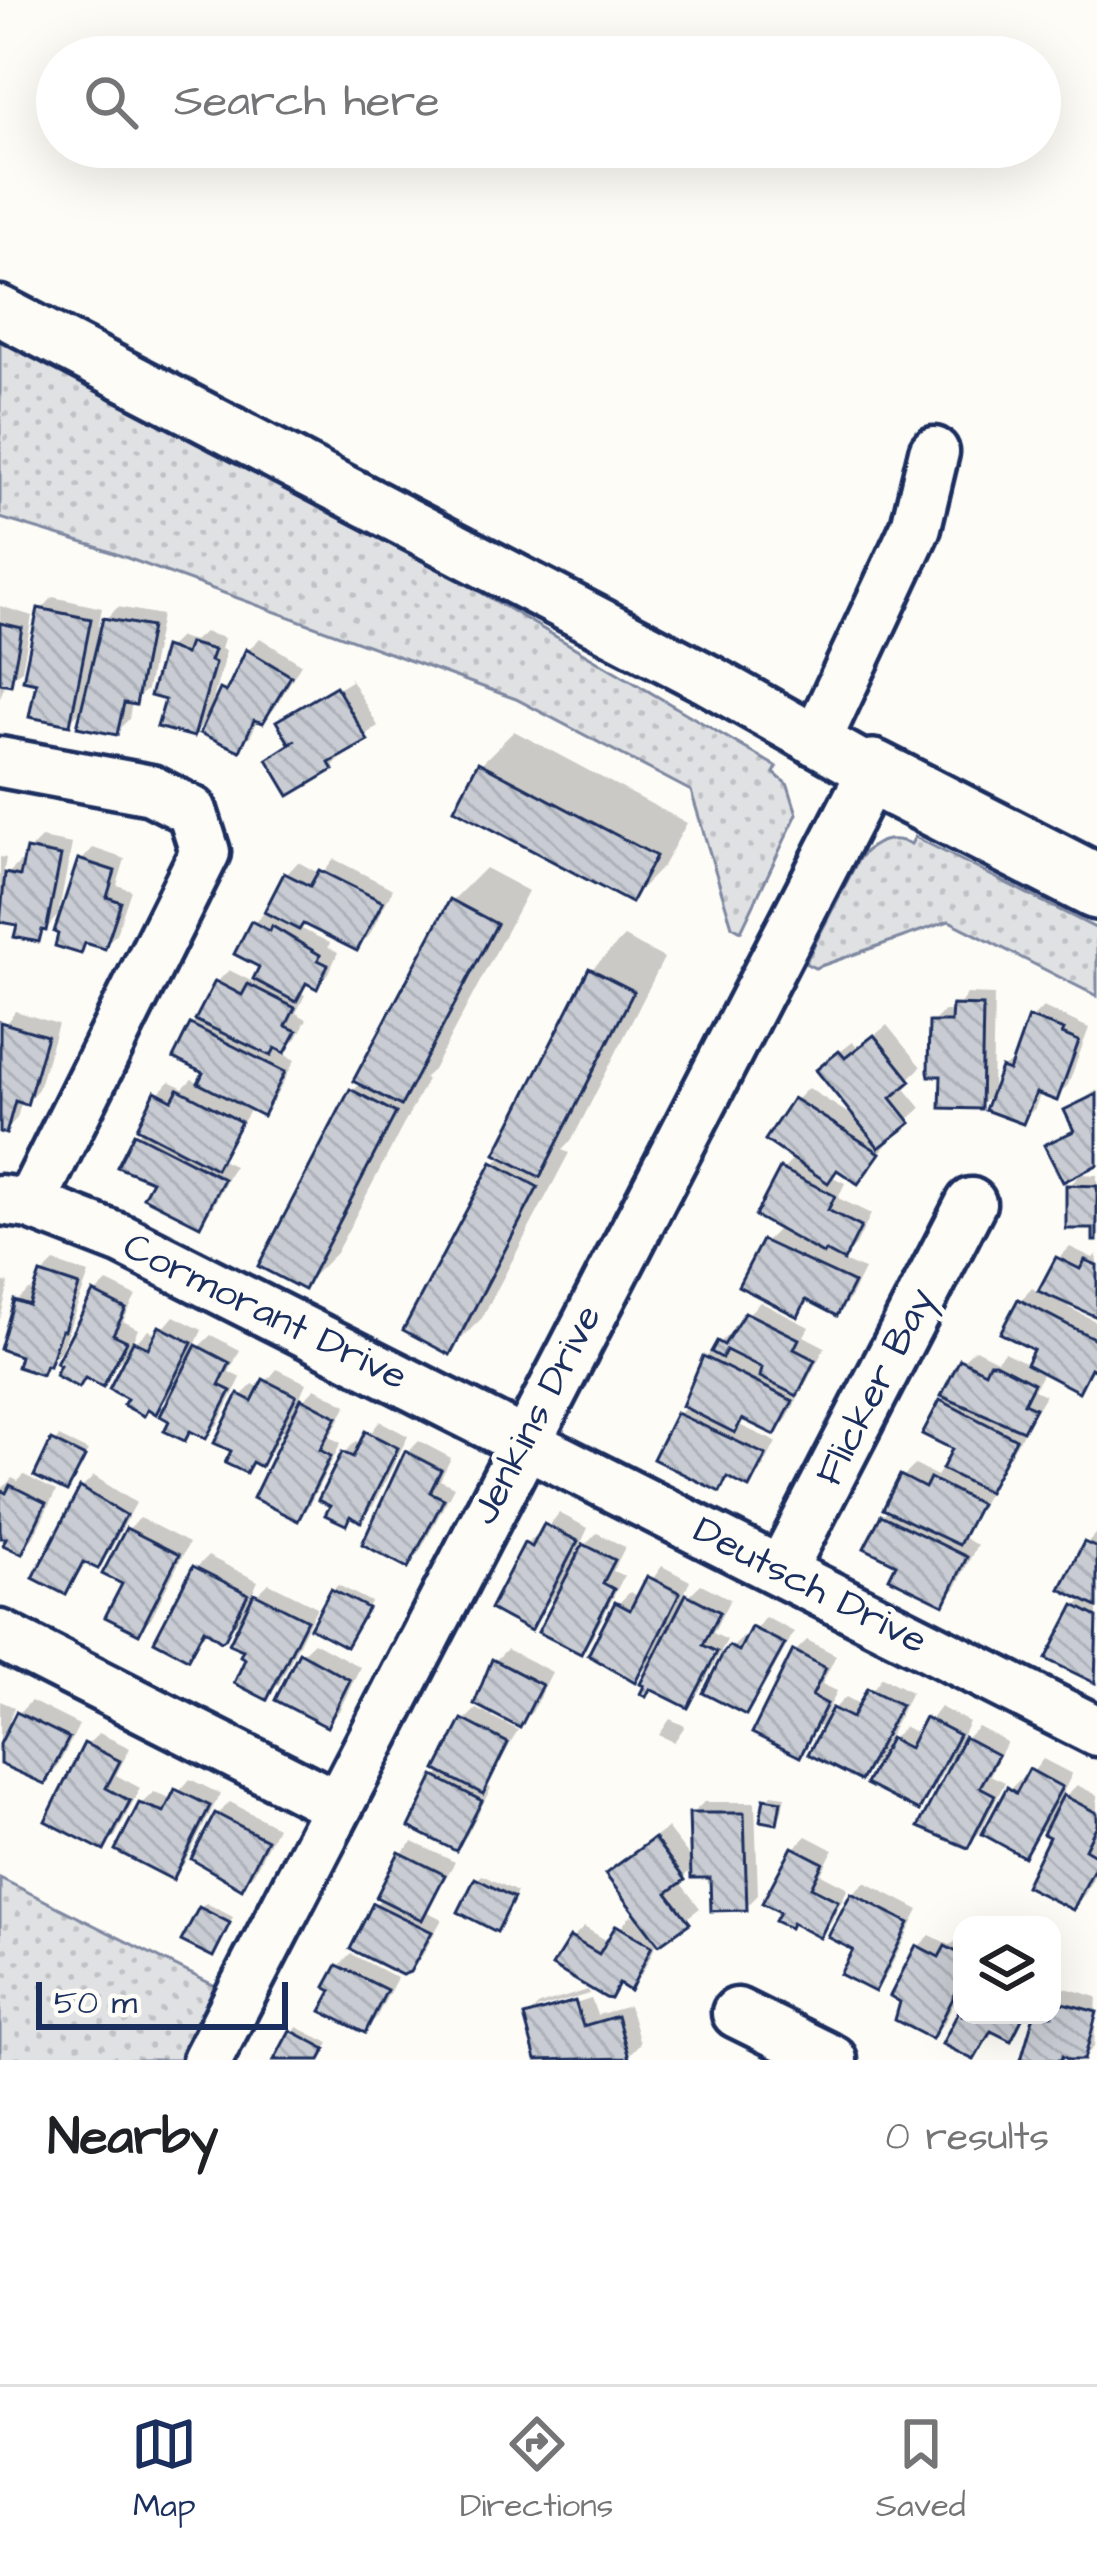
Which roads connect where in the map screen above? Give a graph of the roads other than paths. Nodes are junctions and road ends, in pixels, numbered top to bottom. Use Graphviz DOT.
graph roads {
  1 [pos="0,311"];
  2 [pos="934,452"];
  3 [pos="816,741"];
  4 [pos="0,762"];
  5 [pos="872,772"];
  6 [pos="1097,886"];
  7 [pos="15,1202"];
  8 [pos="970,1203"];
  9 [pos="523,1442"];
  10 [pos="781,1571"];
  11 [pos="0,1635"];
  12 [pos="1097,1732"];
  13 [pos="336,1805"];
  14 [pos="737,2012"];
  15 [pos="207,2060"];
  16 [pos="832,2060"];
  1 -- 3 [label="street"];
  2 -- 3 [label="street"];
  3 -- 5 [label="street"];
  4 -- 7 [label="street"];
  5 -- 6 [label="main road"];
  5 -- 9 [label="street, Jenkins Drive"];
  7 -- 9 [label="street, Cormorant Drive"];
  8 -- 10 [label="street, Flicker Bay"];
  9 -- 10 [label="street, Deutsch Drive"];
  9 -- 13 [label="street, Jenkins Drive"];
  10 -- 12 [label="street, Deutsch Drive"];
  11 -- 13 [label="street"];
  13 -- 15 [label="street, Jenkins Drive"];
  14 -- 16 [label="street"];
}
